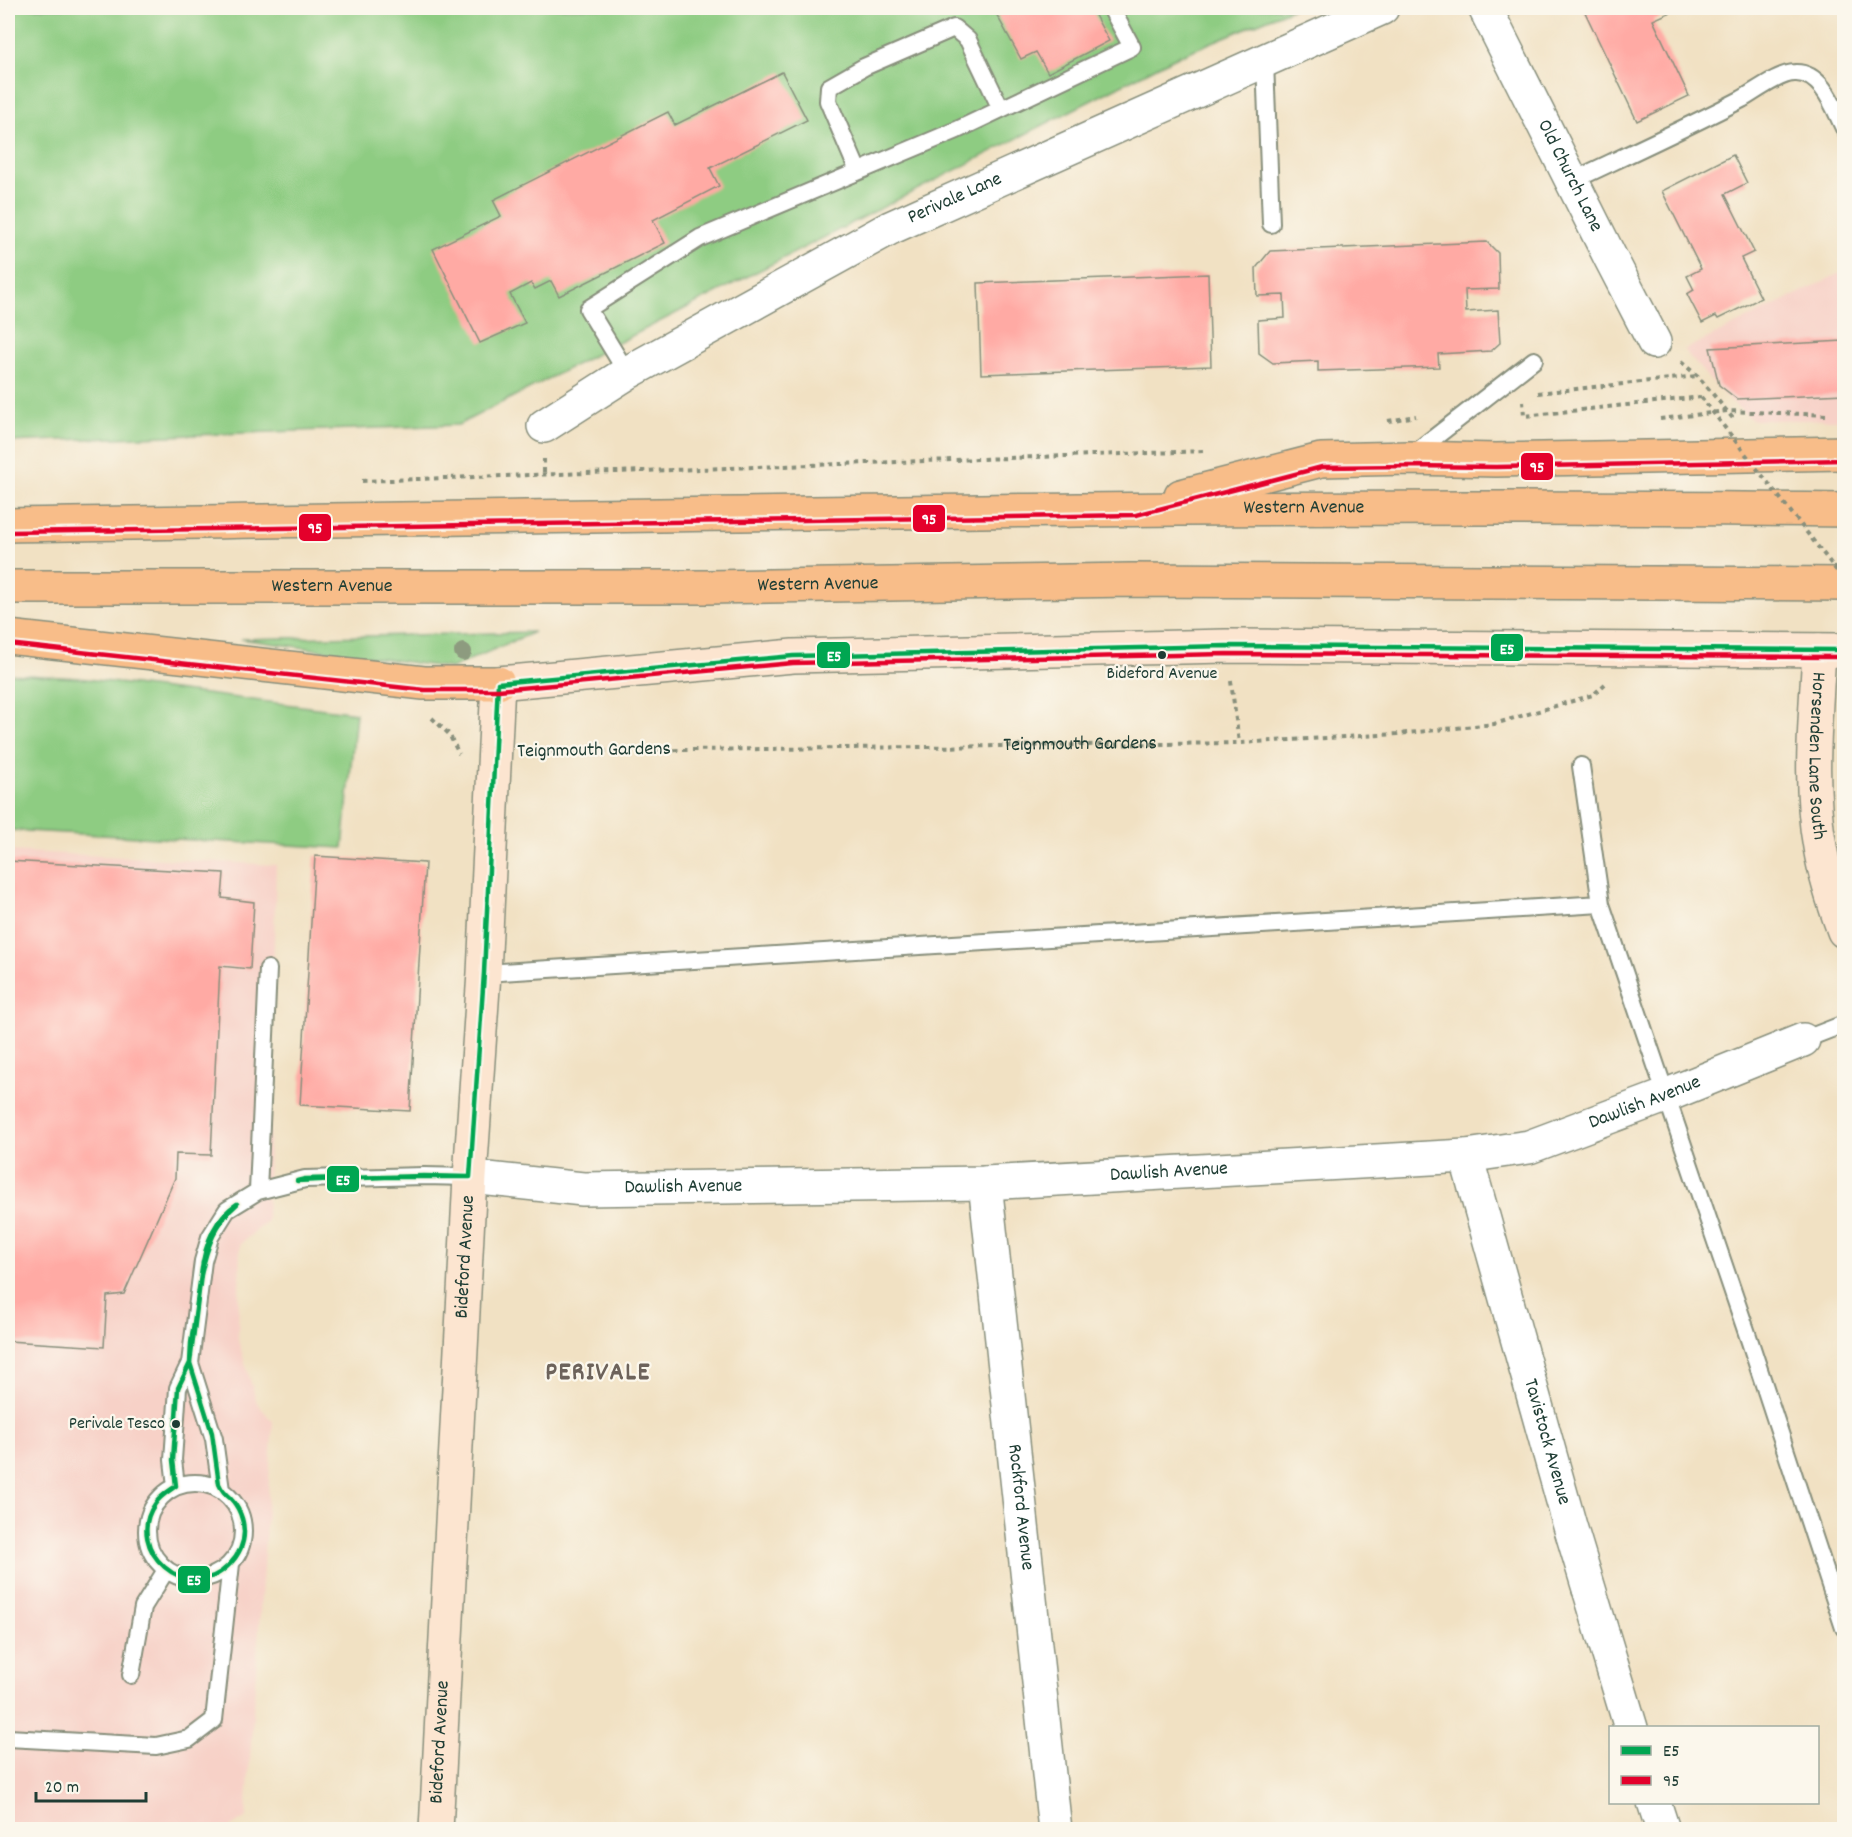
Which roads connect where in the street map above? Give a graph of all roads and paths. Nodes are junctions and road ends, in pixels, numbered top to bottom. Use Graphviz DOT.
graph roads {
  1 [pos="1111,8"];
  2 [pos="1382,8"];
  3 [pos="1485,8"];
  4 [pos="1265,61"];
  5 [pos="1001,109"];
  6 [pos="1845,128"];
  7 [pos="858,171"];
  8 [pos="1572,181"];
  9 [pos="1270,224"];
  10 [pos="1654,342"];
  11 [pos="1534,360"];
  12 [pos="627,373"];
  13 [pos="1534,393"];
  14 [pos="1522,395"];
  15 [pos="1417,416"];
  16 [pos="1382,422"];
  17 [pos="544,426"];
  18 [pos="1209,451"];
  19 [pos="1762,453"];
  20 [pos="1845,453"];
  21 [pos="1409,458"];
  22 [pos="353,482"];
  23 [pos="1136,508"];
  24 [pos="1845,510"];
  25 [pos="8,525"];
  26 [pos="1845,582"];
  27 [pos="8,587"];
  28 [pos="8,636"];
  29 [pos="1227,646"];
  30 [pos="1644,650"];
  31 [pos="1832,650"];
  32 [pos="498,683"];
  33 [pos="431,718"];
  34 [pos="1239,742"];
  35 [pos="494,753"];
  36 [pos="1581,765"];
  37 [pos="1601,904"];
  38 [pos="1845,931"];
  39 [pos="268,969"];
  40 [pos="484,973"];
  41 [pos="1845,1024"];
  42 [pos="1803,1040"];
  43 [pos="1665,1096"];
  44 [pos="1466,1156"];
  45 [pos="470,1177"];
  46 [pos="985,1183"];
  47 [pos="258,1191"];
  48 [pos="190,1363"];
  49 [pos="176,1486"];
  50 [pos="221,1490"];
  51 [pos="231,1564"];
  52 [pos="166,1570"];
  53 [pos="1845,1628"];
  54 [pos="131,1675"];
  55 [pos="1630,1726"];
  56 [pos="8,1738"];
  57 [pos="1654,1804"];
  58 [pos="436,1830"];
  59 [pos="1055,1830"];
  60 [pos="1663,1830"];
  1 -- 5 [label="lane"];
  2 -- 4 [label="street, Perivale Lane"];
  3 -- 8 [label="street, Old Church Lane"];
  4 -- 9 [label="lane"];
  4 -- 12 [label="street, Perivale Lane"];
  5 -- 7 [label="lane"];
  5 -- 7 [label="lane"];
  6 -- 8 [label="lane"];
  7 -- 12 [label="lane"];
  8 -- 10 [label="street, Old Church Lane"];
  11 -- 21 [label="lane"];
  12 -- 17 [label="street, Perivale Lane"];
  13 -- 19 [label="path"];
  14 -- 26 [label="path, bridge"];
  15 -- 16 [label="path"];
  18 -- 22 [label="path"];
  19 -- 20 [label="highway"];
  19 -- 21 [label="highway"];
  21 -- 23 [label="highway"];
  23 -- 24 [label="highway, Western Avenue"];
  23 -- 25 [label="highway, Western Avenue"];
  26 -- 27 [label="highway, Western Avenue"];
  28 -- 32 [label="highway"];
  29 -- 30 [label="street"];
  29 -- 32 [label="street"];
  29 -- 34 [label="path"];
  30 -- 31 [label="street"];
  30 -- 34 [label="path, Teignmouth Gardens"];
  31 -- 38 [label="street, Horsenden Lane South"];
  32 -- 35 [label="street, Bideford Avenue"];
  33 -- 35 [label="path, Teignmouth Gardens"];
  34 -- 35 [label="path, Teignmouth Gardens"];
  35 -- 40 [label="street, Bideford Avenue"];
  36 -- 37 [label="lane"];
  37 -- 40 [label="lane"];
  37 -- 43 [label="lane"];
  39 -- 47 [label="lane"];
  40 -- 45 [label="street, Bideford Avenue"];
  41 -- 42 [label="lane, Dawlish Avenue"];
  42 -- 43 [label="street, Dawlish Avenue"];
  43 -- 44 [label="street, Dawlish Avenue"];
  43 -- 53 [label="lane"];
  44 -- 46 [label="street, Dawlish Avenue"];
  44 -- 55 [label="street, Tavistock Avenue"];
  45 -- 46 [label="street, Dawlish Avenue"];
  45 -- 47 [label="lane"];
  45 -- 58 [label="street, Bideford Avenue"];
  46 -- 59 [label="street, Rockford Avenue"];
  47 -- 48 [label="lane"];
  48 -- 49 [label="lane"];
  48 -- 50 [label="lane"];
  49 -- 50 [label="lane"];
  49 -- 52 [label="lane"];
  50 -- 51 [label="lane"];
  51 -- 52 [label="lane"];
  51 -- 56 [label="lane"];
  52 -- 54 [label="lane"];
  57 -- 60 [label="street"];
}
